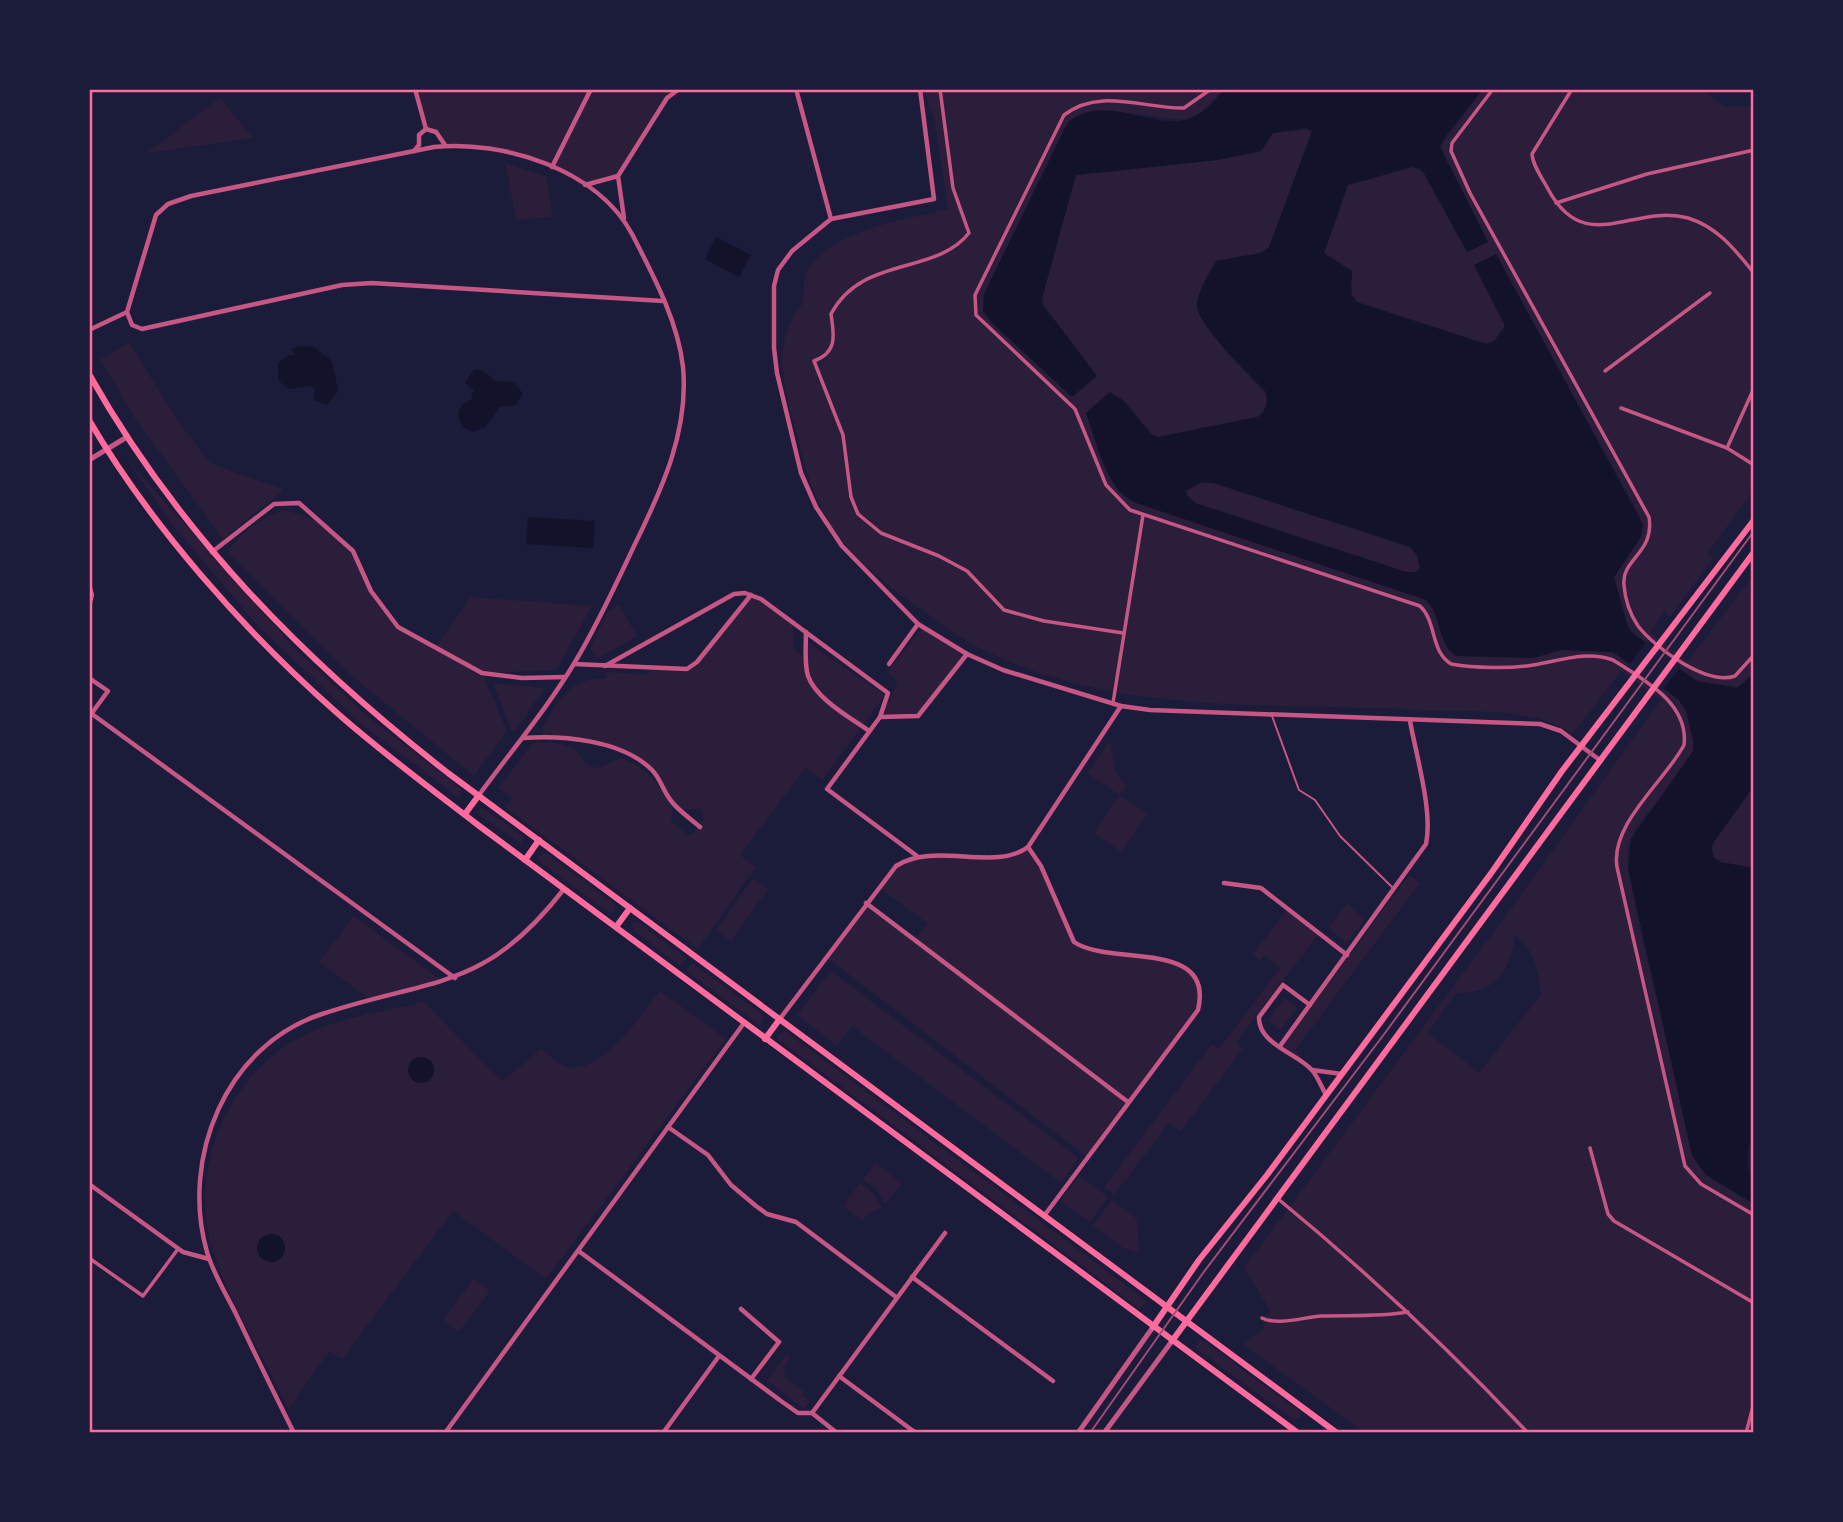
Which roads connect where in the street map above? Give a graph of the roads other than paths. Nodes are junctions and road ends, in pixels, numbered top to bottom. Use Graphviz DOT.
graph roads {
  1 [pos="415,89"];
  2 [pos="592,89"];
  3 [pos="679,89"];
  4 [pos="796,89"];
  5 [pos="920,89"];
  6 [pos="940,89"];
  7 [pos="1210,89"];
  8 [pos="1493,89"];
  9 [pos="1572,89"];
  10 [pos="426,129"];
  11 [pos="439,138"];
  12 [pos="419,142"];
  13 [pos="448,146"];
  14 [pos="431,148"];
  15 [pos="1754,150"];
  16 [pos="414,151"];
  17 [pos="552,167"];
  18 [pos="618,176"];
  19 [pos="584,186"];
  20 [pos="1555,203"];
  21 [pos="624,219"];
  22 [pos="831,219"];
  23 [pos="1754,273"];
  24 [pos="1710,293"];
  25 [pos="663,301"];
  26 [pos="127,312"];
  27 [pos="89,330"];
  28 [pos="1605,371"];
  29 [pos="89,374"];
  30 [pos="1754,388"];
  31 [pos="1621,408"];
  32 [pos="89,419"];
  33 [pos="127,437"];
  34 [pos="1727,448"];
  35 [pos="107,449"];
  36 [pos="89,460"];
  37 [pos="1754,465"];
  38 [pos="1143,515"];
  39 [pos="1754,520"];
  40 [pos="212,552"];
  41 [pos="1754,552"];
  42 [pos="89,585"];
  43 [pos="751,595"];
  44 [pos="89,606"];
  45 [pos="918,624"];
  46 [pos="806,632"];
  47 [pos="1123,633"];
  48 [pos="967,654"];
  49 [pos="1754,655"];
  50 [pos="574,664"];
  51 [pos="889,664"];
  52 [pos="605,666"];
  53 [pos="565,677"];
  54 [pos="89,678"];
  55 [pos="1113,704"];
  56 [pos="1121,706"];
  57 [pos="90,715"];
  58 [pos="1271,715"];
  59 [pos="880,717"];
  60 [pos="1410,721"];
  61 [pos="869,731"];
  62 [pos="522,738"];
  63 [pos="1582,746"];
  64 [pos="1601,761"];
  65 [pos="479,795"];
  66 [pos="465,814"];
  67 [pos="700,827"];
  68 [pos="540,840"];
  69 [pos="1028,847"];
  70 [pos="917,856"];
  71 [pos="525,860"];
  72 [pos="1224,883"];
  73 [pos="564,888"];
  74 [pos="1395,890"];
  75 [pos="866,903"];
  76 [pos="630,908"];
  77 [pos="616,927"];
  78 [pos="1347,955"];
  79 [pos="455,978"];
  80 [pos="1310,1005"];
  81 [pos="779,1020"];
  82 [pos="744,1023"];
  83 [pos="765,1039"];
  84 [pos="1280,1046"];
  85 [pos="1312,1070"];
  86 [pos="1343,1074"];
  87 [pos="1326,1096"];
  88 [pos="1128,1102"];
  89 [pos="668,1127"];
  90 [pos="1590,1148"];
  91 [pos="89,1184"];
  92 [pos="1276,1198"];
  93 [pos="1754,1215"];
  94 [pos="1043,1217"];
  95 [pos="945,1233"];
  96 [pos="178,1249"];
  97 [pos="579,1251"];
  98 [pos="89,1258"];
  99 [pos="209,1259"];
  100 [pos="912,1277"];
  101 [pos="896,1297"];
  102 [pos="1754,1303"];
  103 [pos="1166,1307"];
  104 [pos="741,1309"];
  105 [pos="1408,1312"];
  106 [pos="1262,1318"];
  107 [pos="1186,1322"];
  108 [pos="1153,1327"];
  109 [pos="1172,1341"];
  110 [pos="719,1356"];
  111 [pos="839,1376"];
  112 [pos="751,1379"];
  113 [pos="1053,1381"];
  114 [pos="1754,1403"];
  115 [pos="812,1413"];
  116 [pos="294,1433"];
  117 [pos="445,1433"];
  118 [pos="663,1433"];
  119 [pos="837,1433"];
  120 [pos="916,1433"];
  121 [pos="1079,1433"];
  122 [pos="1104,1433"];
  123 [pos="1298,1433"];
  124 [pos="1338,1433"];
  125 [pos="1528,1433"];
  126 [pos="1746,1433"];
  1 -- 10 [label="street"];
  2 -- 17 [label="street"];
  3 -- 18 [label="street"];
  4 -- 22 [label="street"];
  5 -- 22 [label="street"];
  6 -- 47 [label="street"];
  7 -- 38 [label="street"];
  8 -- 49 [label="street"];
  9 -- 20 [label="street"];
  10 -- 11 [label="street"];
  10 -- 12 [label="street"];
  11 -- 13 [label="street"];
  11 -- 14 [label="street"];
  12 -- 14 [label="street"];
  12 -- 16 [label="street"];
  13 -- 14 [label="street"];
  13 -- 17 [label="street"];
  14 -- 16 [label="street"];
  15 -- 20 [label="street"];
  16 -- 26 [label="street"];
  17 -- 19 [label="street"];
  18 -- 19 [label="street"];
  18 -- 21 [label="street"];
  19 -- 21 [label="street"];
  20 -- 23 [label="street"];
  21 -- 25 [label="street"];
  22 -- 45 [label="street"];
  24 -- 28 [label="street"];
  25 -- 26 [label="street"];
  25 -- 50 [label="street"];
  26 -- 27 [label="street"];
  29 -- 33 [label="main road"];
  30 -- 34 [label="street"];
  31 -- 34 [label="street"];
  32 -- 35 [label="main road"];
  33 -- 35 [label="street"];
  33 -- 40 [label="main road"];
  34 -- 37 [label="street"];
  35 -- 36 [label="street"];
  35 -- 66 [label="main road"];
  38 -- 47 [label="street"];
  38 -- 93 [label="street"];
  39 -- 63 [label="main road"];
  40 -- 53 [label="street"];
  40 -- 65 [label="main road"];
  41 -- 64 [label="main road"];
  42 -- 44 [label="street"];
  43 -- 46 [label="street"];
  43 -- 52 [label="street"];
  43 -- 52 [label="street"];
  45 -- 48 [label="street"];
  45 -- 51 [label="street"];
  46 -- 59 [label="street"];
  46 -- 61 [label="street"];
  47 -- 55 [label="street"];
  48 -- 55 [label="street"];
  48 -- 59 [label="street"];
  50 -- 52 [label="street"];
  50 -- 53 [label="street"];
  53 -- 62 [label="street"];
  54 -- 57 [label="street"];
  55 -- 56 [label="street"];
  56 -- 58 [label="street"];
  56 -- 69 [label="street"];
  57 -- 79 [label="street"];
  58 -- 60 [label="street"];
  58 -- 74 [label="lane"];
  59 -- 61 [label="street"];
  60 -- 63 [label="street"];
  60 -- 74 [label="street"];
  61 -- 70 [label="street"];
  62 -- 65 [label="street"];
  62 -- 67 [label="street"];
  63 -- 64 [label="street"];
  63 -- 86 [label="main road"];
  64 -- 92 [label="main road"];
  65 -- 66 [label="main road"];
  65 -- 68 [label="main road"];
  66 -- 71 [label="main road"];
  68 -- 71 [label="main road"];
  68 -- 76 [label="main road"];
  69 -- 70 [label="street"];
  69 -- 88 [label="street"];
  70 -- 75 [label="street"];
  71 -- 73 [label="main road"];
  72 -- 78 [label="street"];
  73 -- 77 [label="main road"];
  73 -- 79 [label="street"];
  74 -- 78 [label="street"];
  75 -- 81 [label="street"];
  75 -- 88 [label="street"];
  76 -- 77 [label="main road"];
  76 -- 81 [label="main road"];
  77 -- 82 [label="main road"];
  78 -- 80 [label="street"];
  79 -- 99 [label="street"];
  80 -- 84 [label="street"];
  80 -- 84 [label="street"];
  81 -- 83 [label="main road"];
  81 -- 94 [label="main road"];
  82 -- 83 [label="main road"];
  82 -- 89 [label="street"];
  83 -- 108 [label="main road"];
  84 -- 85 [label="street"];
  85 -- 86 [label="street"];
  85 -- 87 [label="street"];
  86 -- 87 [label="main road"];
  87 -- 103 [label="main road"];
  88 -- 94 [label="street"];
  89 -- 97 [label="street"];
  89 -- 101 [label="street"];
  90 -- 102 [label="street"];
  91 -- 96 [label="street"];
  92 -- 105 [label="street"];
  92 -- 107 [label="main road"];
  94 -- 103 [label="main road"];
  95 -- 100 [label="street"];
  96 -- 98 [label="street"];
  96 -- 99 [label="street"];
  97 -- 110 [label="street"];
  97 -- 117 [label="street"];
  99 -- 116 [label="street"];
  100 -- 101 [label="street"];
  100 -- 113 [label="street"];
  101 -- 111 [label="street"];
  103 -- 107 [label="main road"];
  103 -- 108 [label="main road"];
  104 -- 112 [label="street"];
  105 -- 106 [label="street"];
  105 -- 125 [label="street"];
  107 -- 109 [label="main road"];
  107 -- 124 [label="main road"];
  108 -- 109 [label="main road"];
  108 -- 121 [label="street"];
  109 -- 122 [label="street"];
  109 -- 123 [label="main road"];
  110 -- 112 [label="street"];
  110 -- 118 [label="street"];
  111 -- 115 [label="street"];
  111 -- 120 [label="street"];
  112 -- 115 [label="street"];
  114 -- 126 [label="street"];
  115 -- 119 [label="street"];
}
